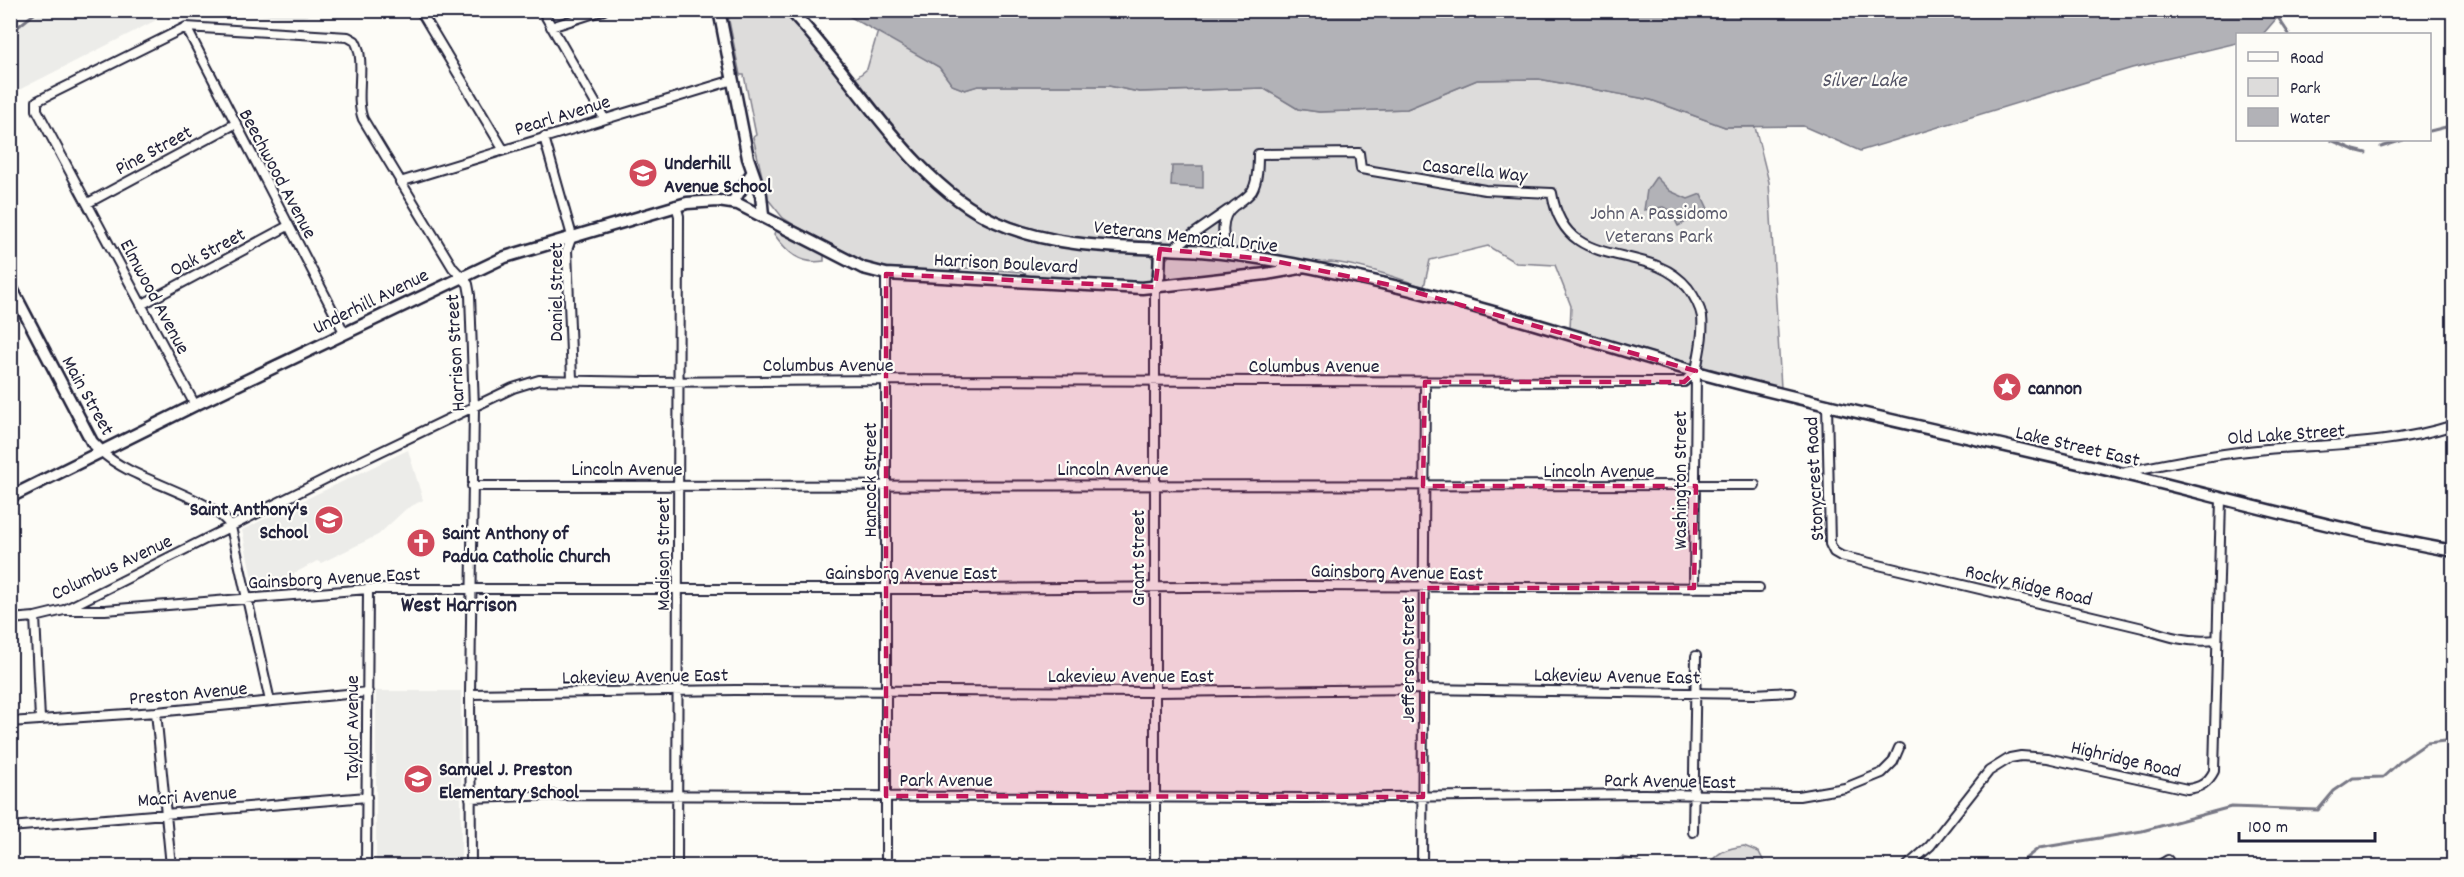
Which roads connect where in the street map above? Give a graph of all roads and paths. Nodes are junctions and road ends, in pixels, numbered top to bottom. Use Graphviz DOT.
graph roads {
  1 [pos="420,10"];
  2 [pos="542,10"];
  3 [pos="604,10"];
  4 [pos="719,10"];
  5 [pos="790,10"];
  6 [pos="186,27"];
  7 [pos="551,27"];
  8 [pos="733,80"];
  9 [pos="604,118"];
  10 [pos="235,124"];
  11 [pos="544,137"];
  12 [pos="503,149"];
  13 [pos="752,173"];
  14 [pos="400,182"];
  15 [pos="88,203"];
  16 [pos="732,203"];
  17 [pos="676,205"];
  18 [pos="1232,207"];
  19 [pos="763,216"];
  20 [pos="288,226"];
  21 [pos="572,236"];
  22 [pos="1166,250"];
  23 [pos="1227,254"];
  24 [pos="1304,267"];
  25 [pos="886,274"];
  26 [pos="461,276"];
  27 [pos="10,285"];
  28 [pos="1155,287"];
  29 [pos="141,305"];
  30 [pos="344,332"];
  31 [pos="1695,371"];
  32 [pos="572,379"];
  33 [pos="886,380"];
  34 [pos="678,382"];
  35 [pos="1155,382"];
  36 [pos="1425,382"];
  37 [pos="1827,404"];
  38 [pos="195,405"];
  39 [pos="474,408"];
  40 [pos="2454,425"];
  41 [pos="102,452"];
  42 [pos="2121,473"];
  43 [pos="679,485"];
  44 [pos="886,485"];
  45 [pos="1155,485"];
  46 [pos="1755,485"];
  47 [pos="472,486"];
  48 [pos="1423,486"];
  49 [pos="1696,486"];
  50 [pos="10,497"];
  51 [pos="2221,499"];
  52 [pos="231,527"];
  53 [pos="2454,551"];
  54 [pos="1834,552"];
  55 [pos="678,588"];
  56 [pos="886,588"];
  57 [pos="1423,588"];
  58 [pos="1694,588"];
  59 [pos="1759,588"];
  60 [pos="368,589"];
  61 [pos="472,589"];
  62 [pos="1155,589"];
  63 [pos="247,598"];
  64 [pos="64,610"];
  65 [pos="35,617"];
  66 [pos="10,619"];
  67 [pos="2216,640"];
  68 [pos="1696,656"];
  69 [pos="1424,689"];
  70 [pos="679,691"];
  71 [pos="368,692"];
  72 [pos="886,692"];
  73 [pos="1155,692"];
  74 [pos="1695,692"];
  75 [pos="1791,692"];
  76 [pos="470,694"];
  77 [pos="270,701"];
  78 [pos="156,712"];
  79 [pos="40,719"];
  80 [pos="10,722"];
  81 [pos="1899,748"];
  82 [pos="678,795"];
  83 [pos="886,796"];
  84 [pos="1155,796"];
  85 [pos="1423,796"];
  86 [pos="1694,796"];
  87 [pos="367,797"];
  88 [pos="470,798"];
  89 [pos="167,814"];
  90 [pos="10,826"];
  91 [pos="1693,832"];
  92 [pos="2168,860"];
  93 [pos="171,867"];
  94 [pos="366,867"];
  95 [pos="471,867"];
  96 [pos="677,867"];
  97 [pos="886,867"];
  98 [pos="1155,867"];
  99 [pos="1422,867"];
  100 [pos="1907,867"];
  101 [pos="2158,867"];
  1 -- 12 [label="street"];
  2 -- 7 [label="street"];
  3 -- 7 [label="street"];
  4 -- 8 [label="main road"];
  5 -- 22 [label="main road, Veterans Memorial Drive"];
  6 -- 10 [label="street, Beechwood Avenue"];
  6 -- 14 [label="street, Harrison Street"];
  6 -- 15 [label="street, Elmwood Avenue"];
  7 -- 9 [label="street"];
  8 -- 9 [label="street, Pearl Avenue"];
  8 -- 13 [label="main road"];
  9 -- 11 [label="street, Pearl Avenue"];
  10 -- 15 [label="street, Pine Street"];
  10 -- 20 [label="street, Beechwood Avenue"];
  11 -- 12 [label="street, Pearl Avenue"];
  11 -- 21 [label="street, Daniel Street"];
  12 -- 14 [label="street, Pearl Avenue"];
  13 -- 16 [label="main road"];
  13 -- 19 [label="main road"];
  14 -- 26 [label="street, Harrison Street"];
  15 -- 29 [label="street, Elmwood Avenue"];
  16 -- 17 [label="main road, Underhill Avenue"];
  16 -- 19 [label="main road, Underhill Avenue"];
  17 -- 21 [label="main road, Underhill Avenue"];
  17 -- 34 [label="street, Madison Street"];
  18 -- 22 [label="street"];
  18 -- 23 [label="street"];
  18 -- 31 [label="street, Casarella Way"];
  19 -- 25 [label="main road, Harrison Boulevard"];
  20 -- 29 [label="street, Oak Street"];
  20 -- 30 [label="street, Beechwood Avenue"];
  21 -- 26 [label="main road, Underhill Avenue"];
  21 -- 32 [label="street, Daniel Street"];
  22 -- 23 [label="main road, Veterans Memorial Drive"];
  22 -- 28 [label="main road, Grant Street"];
  23 -- 24 [label="main road, Veterans Memorial Drive"];
  24 -- 28 [label="main road, Harrison Boulevard"];
  24 -- 31 [label="main road, Veterans Memorial Drive"];
  25 -- 28 [label="main road, Harrison Boulevard"];
  25 -- 33 [label="street, Hancock Street"];
  26 -- 30 [label="main road, Underhill Avenue"];
  26 -- 39 [label="street, Harrison Street"];
  27 -- 41 [label="main road, Main Street"];
  28 -- 35 [label="street, Grant Street"];
  29 -- 38 [label="street, Elmwood Avenue"];
  30 -- 38 [label="main road, Underhill Avenue"];
  31 -- 36 [label="street, Columbus Avenue"];
  31 -- 37 [label="main road, Lake Street East"];
  31 -- 49 [label="street, Washington Street"];
  32 -- 34 [label="street, Columbus Avenue"];
  32 -- 39 [label="street, Columbus Avenue"];
  33 -- 34 [label="street, Columbus Avenue"];
  33 -- 35 [label="street, Columbus Avenue"];
  33 -- 44 [label="street, Hancock Street"];
  34 -- 43 [label="street, Madison Street"];
  35 -- 36 [label="street, Columbus Avenue"];
  35 -- 45 [label="street, Grant Street"];
  36 -- 48 [label="street, Jefferson Street"];
  37 -- 42 [label="main road, Lake Street East"];
  37 -- 54 [label="street, Stonycrest Road"];
  38 -- 41 [label="main road, Underhill Avenue"];
  39 -- 47 [label="street, Harrison Street"];
  39 -- 52 [label="street, Columbus Avenue"];
  40 -- 42 [label="street, Old Lake Street"];
  41 -- 50 [label="main road, Underhill Avenue"];
  41 -- 52 [label="street, Main Street"];
  42 -- 51 [label="main road, Lake Street East"];
  43 -- 44 [label="street, Lincoln Avenue"];
  43 -- 47 [label="street, Lincoln Avenue"];
  43 -- 55 [label="street, Madison Street"];
  44 -- 45 [label="street, Lincoln Avenue"];
  44 -- 56 [label="street, Hancock Street"];
  45 -- 48 [label="street, Lincoln Avenue"];
  45 -- 62 [label="street, Grant Street"];
  46 -- 49 [label="street, Lincoln Avenue"];
  47 -- 61 [label="street, Harrison Street"];
  48 -- 49 [label="street, Lincoln Avenue"];
  48 -- 57 [label="street, Jefferson Street"];
  49 -- 58 [label="street, Washington Street"];
  51 -- 53 [label="main road, Lake Street East"];
  51 -- 67 [label="street, Highridge Road"];
  52 -- 63 [label="street"];
  52 -- 64 [label="street, Columbus Avenue"];
  54 -- 67 [label="street, Rocky Ridge Road"];
  55 -- 56 [label="street, Gainsborg Avenue East"];
  55 -- 61 [label="street, Gainsborg Avenue East"];
  55 -- 70 [label="street, Madison Street"];
  56 -- 62 [label="street, Gainsborg Avenue East"];
  56 -- 72 [label="street, Hancock Street"];
  57 -- 58 [label="street, Gainsborg Avenue East"];
  57 -- 62 [label="street, Gainsborg Avenue East"];
  57 -- 69 [label="street, Jefferson Street"];
  58 -- 59 [label="street, Gainsborg Avenue East"];
  60 -- 61 [label="street, Gainsborg Avenue East"];
  60 -- 63 [label="street, Gainsborg Avenue East"];
  60 -- 71 [label="street, Taylor Avenue"];
  61 -- 76 [label="street, Harrison Street"];
  62 -- 73 [label="street, Grant Street"];
  63 -- 64 [label="street, Gainsborg Avenue East"];
  63 -- 77 [label="street"];
  64 -- 65 [label="street, Columbus Avenue"];
  65 -- 66 [label="street, Columbus Avenue"];
  65 -- 79 [label="street"];
  67 -- 100 [label="street, Highridge Road"];
  68 -- 74 [label="street"];
  69 -- 73 [label="street, Lakeview Avenue East"];
  69 -- 74 [label="street, Lakeview Avenue East"];
  69 -- 85 [label="street, Jefferson Street"];
  70 -- 72 [label="street, Lakeview Avenue East"];
  70 -- 76 [label="street, Lakeview Avenue East"];
  70 -- 82 [label="street, Madison Street"];
  71 -- 77 [label="street, Preston Avenue"];
  71 -- 87 [label="street, Taylor Avenue"];
  72 -- 73 [label="street, Lakeview Avenue East"];
  72 -- 83 [label="street, Hancock Street"];
  73 -- 84 [label="street, Grant Street"];
  74 -- 75 [label="street, Lakeview Avenue East"];
  74 -- 86 [label="street"];
  76 -- 88 [label="street, Harrison Street"];
  77 -- 78 [label="street, Preston Avenue"];
  78 -- 79 [label="street, Preston Avenue"];
  78 -- 89 [label="street"];
  79 -- 80 [label="street, Preston Avenue"];
  81 -- 86 [label="street, Park Avenue East"];
  82 -- 83 [label="street, Park Avenue"];
  82 -- 88 [label="street, Park Avenue"];
  82 -- 96 [label="street, Madison Street"];
  83 -- 84 [label="street, Park Avenue"];
  83 -- 97 [label="street, Hancock Street"];
  84 -- 85 [label="street, Park Avenue"];
  84 -- 98 [label="street, Grant Street"];
  85 -- 86 [label="street, Park Avenue East"];
  85 -- 99 [label="street, Jefferson Street"];
  86 -- 91 [label="street"];
  87 -- 89 [label="street, Macri Avenue"];
  87 -- 94 [label="street, Taylor Avenue"];
  88 -- 95 [label="street, Harrison Street"];
  89 -- 90 [label="street, Macri Avenue"];
  89 -- 93 [label="street"];
  92 -- 101 [label="street"];
}
